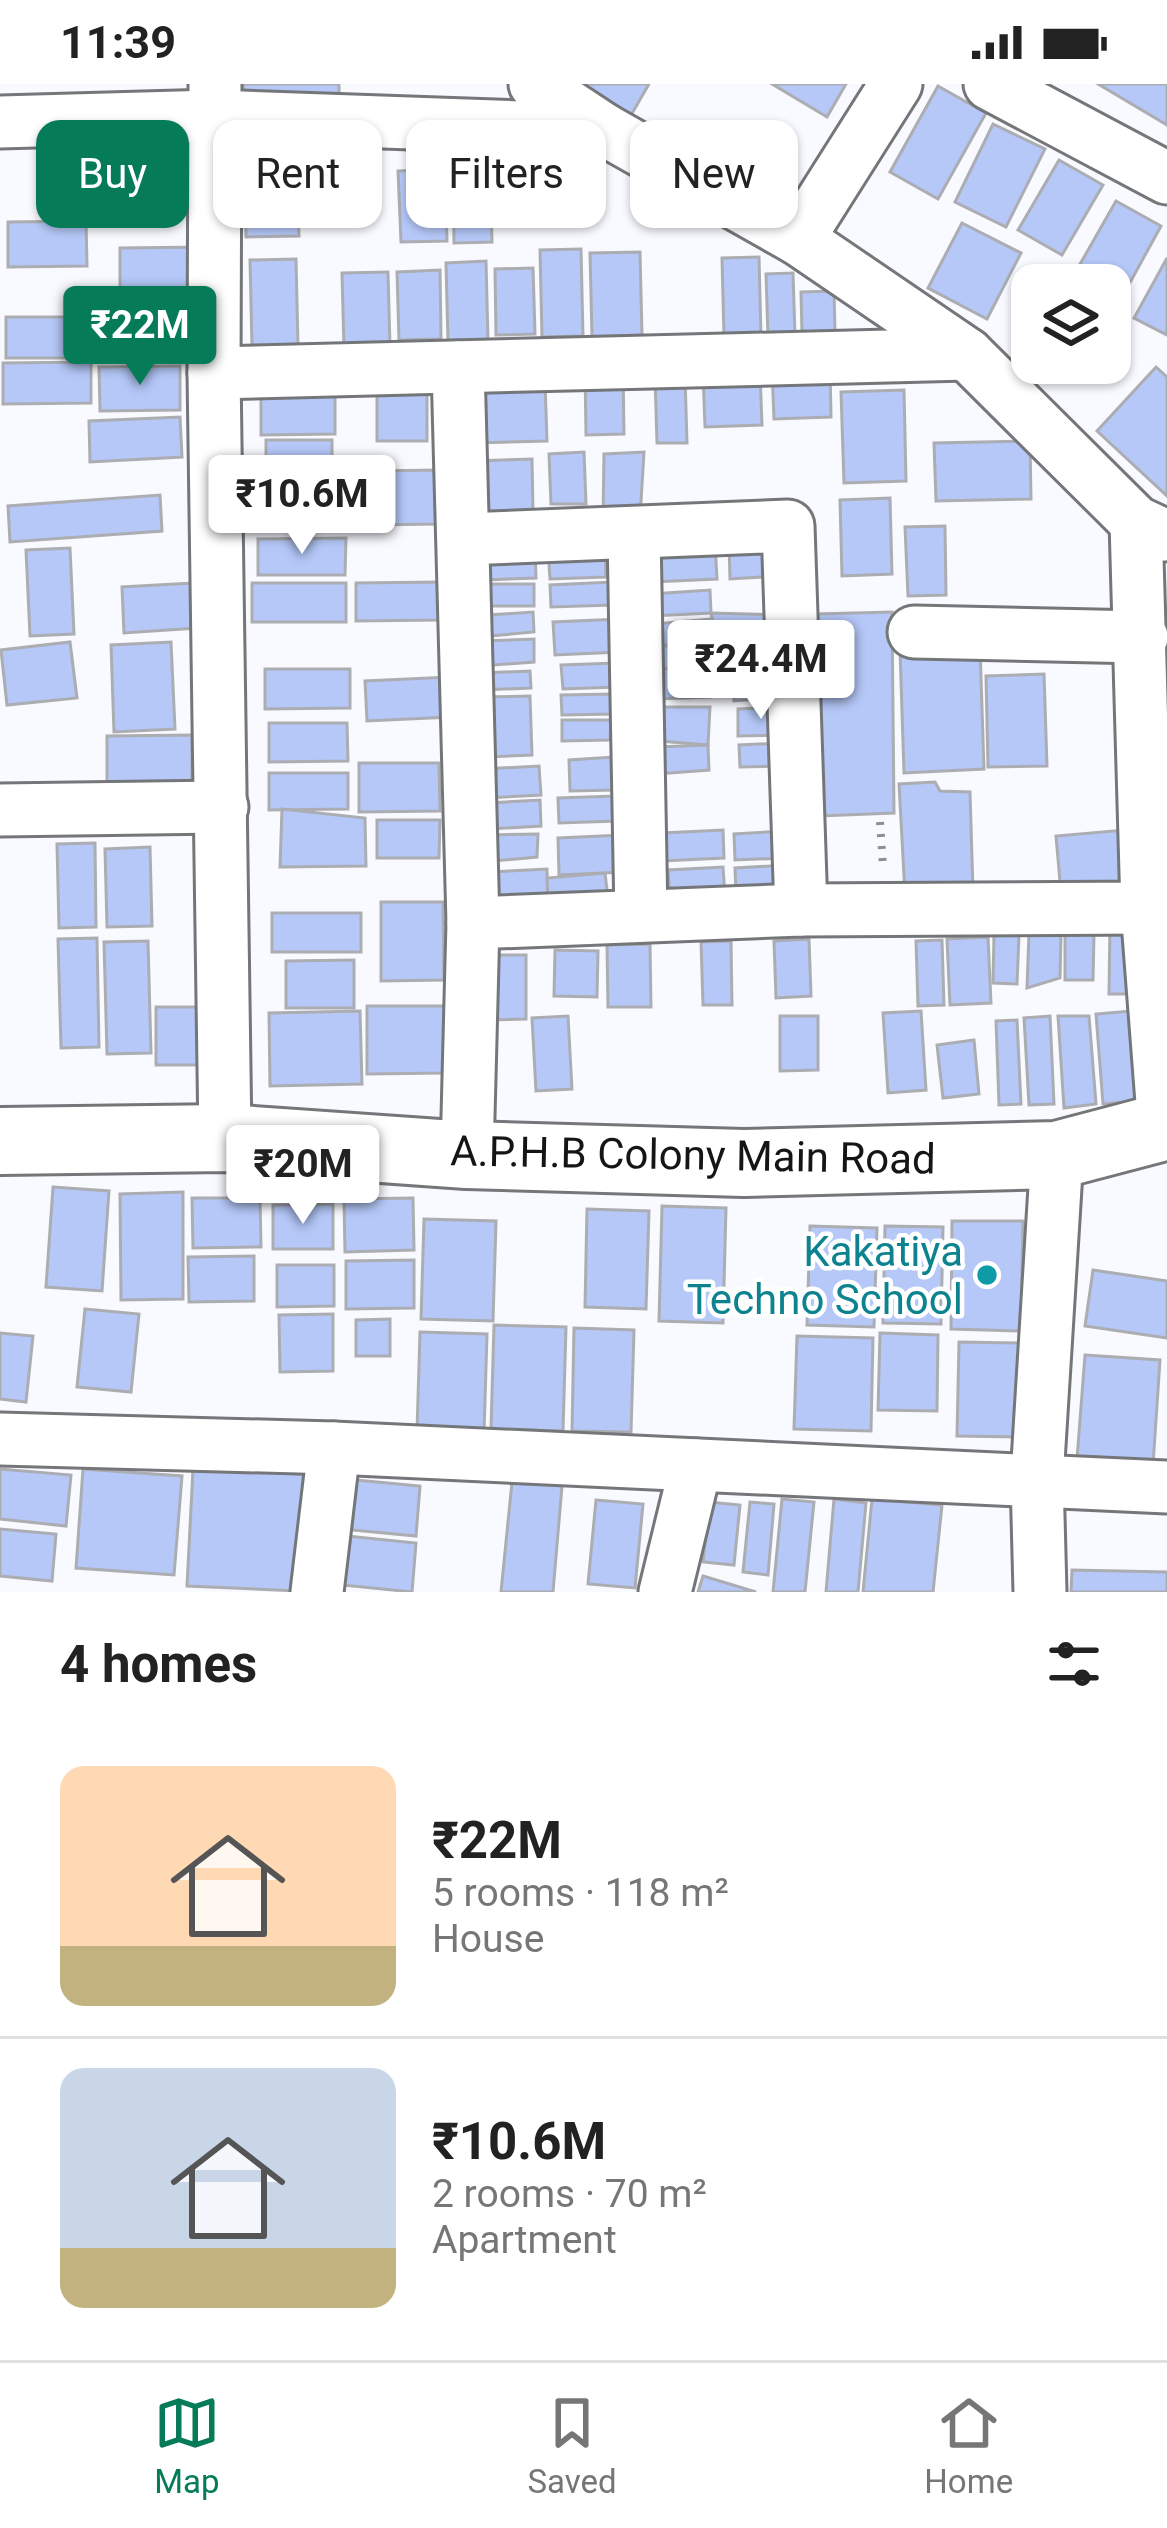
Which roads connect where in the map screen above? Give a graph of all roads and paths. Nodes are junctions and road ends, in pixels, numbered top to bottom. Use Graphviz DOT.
graph roads {
  1 [pos="535,84"];
  2 [pos="896,84"];
  3 [pos="990,84"];
  4 [pos="214,100"];
  5 [pos="475,120"];
  6 [pos="590,120"];
  7 [pos="0,122"];
  8 [pos="606,131"];
  9 [pos="1167,178"];
  10 [pos="798,238"];
  11 [pos="967,354"];
  12 [pos="458,367"];
  13 [pos="214,373"];
  14 [pos="1151,529"];
  15 [pos="634,534"];
  16 [pos="464,539"];
  17 [pos="914,632"];
  18 [pos="1142,638"];
  19 [pos="223,807"];
  20 [pos="0,810"];
  21 [pos="1147,908"];
  22 [pos="801,910"];
  23 [pos="641,916"];
  24 [pos="473,923"];
  25 [pos="1166,1127"];
  26 [pos="225,1138"];
  27 [pos="0,1141"];
  28 [pos="467,1155"];
  29 [pos="1057,1155"];
  30 [pos="0,1439"];
  31 [pos="334,1448"];
  32 [pos="696,1465"];
  33 [pos="1037,1478"];
  34 [pos="1167,1487"];
  35 [pos="317,1592"];
  36 [pos="665,1592"];
  37 [pos="1040,1592"];
  1 -- 6 [label="street"];
  2 -- 10 [label="street"];
  3 -- 9 [label="street"];
  4 -- 5 [label="street"];
  4 -- 7 [label="street"];
  4 -- 13 [label="street"];
  8 -- 10 [label="street"];
  10 -- 11 [label="street"];
  11 -- 12 [label="street"];
  11 -- 14 [label="street"];
  12 -- 13 [label="street"];
  12 -- 16 [label="street"];
  13 -- 19 [label="street"];
  14 -- 18 [label="street"];
  15 -- 16 [label="street"];
  15 -- 22 [label="street"];
  15 -- 23 [label="street"];
  16 -- 24 [label="street"];
  17 -- 18 [label="street"];
  18 -- 21 [label="street"];
  19 -- 20 [label="street"];
  19 -- 26 [label="street"];
  21 -- 22 [label="street"];
  21 -- 25 [label="street"];
  22 -- 23 [label="street"];
  23 -- 24 [label="street"];
  24 -- 28 [label="street"];
  25 -- 29 [label="street, A.P.H.B Colony Main Road"];
  26 -- 27 [label="street, A.P.H.B Colony Main Road"];
  26 -- 28 [label="street, A.P.H.B Colony Main Road"];
  28 -- 29 [label="street, A.P.H.B Colony Main Road"];
  29 -- 33 [label="street"];
  30 -- 31 [label="street"];
  31 -- 32 [label="street"];
  31 -- 35 [label="street"];
  32 -- 33 [label="street"];
  32 -- 36 [label="street"];
  33 -- 34 [label="street"];
  33 -- 37 [label="street"];
}
